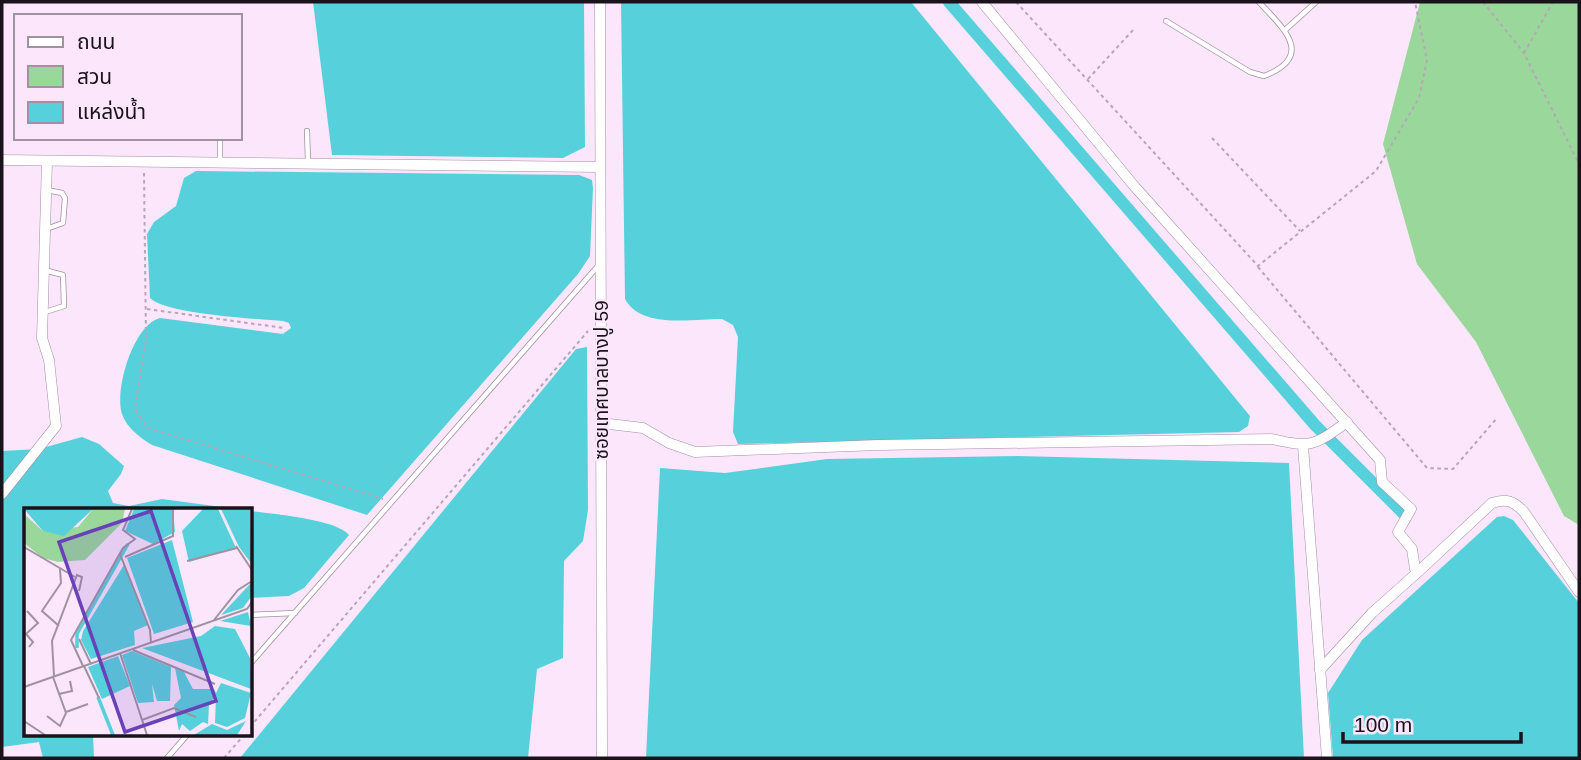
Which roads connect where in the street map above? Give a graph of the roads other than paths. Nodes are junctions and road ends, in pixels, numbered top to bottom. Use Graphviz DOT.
graph roads {
  1 [pos="600,2"];
  2 [pos="982,2"];
  3 [pos="1259,2"];
  4 [pos="1316,2"];
  5 [pos="1166,21"];
  6 [pos="1285,30"];
  7 [pos="307,131"];
  8 [pos="220,140"];
  9 [pos="2,160"];
  10 [pos="47,161"];
  11 [pos="220,162"];
  12 [pos="308,163"];
  13 [pos="600,167"];
  14 [pos="46,190"];
  15 [pos="44,229"];
  16 [pos="601,263"];
  17 [pos="43,269"];
  18 [pos="42,313"];
  19 [pos="1347,422"];
  20 [pos="601,423"];
  21 [pos="1303,446"];
  22 [pos="2,494"];
  23 [pos="1419,571"];
  24 [pos="1579,592"];
  25 [pos="296,613"];
  26 [pos="252,615"];
  27 [pos="252,662"];
  28 [pos="1320,670"];
  29 [pos="185,736"];
  30 [pos="167,758"];
  31 [pos="602,758"];
  32 [pos="1326,758"];
  1 -- 13 [label="street, ซอยเทศบาลบางปู 59"];
  2 -- 19 [label="street"];
  3 -- 6 [label="lane"];
  4 -- 6 [label="lane"];
  5 -- 6 [label="lane"];
  7 -- 12 [label="lane"];
  8 -- 11 [label="lane"];
  9 -- 10 [label="street"];
  10 -- 11 [label="street"];
  10 -- 14 [label="street"];
  11 -- 12 [label="street"];
  12 -- 13 [label="street"];
  13 -- 16 [label="street, ซอยเทศบาลบางปู 59"];
  14 -- 15 [label="street"];
  14 -- 15 [label="lane"];
  15 -- 17 [label="street"];
  16 -- 20 [label="street, ซอยเทศบาลบางปู 59"];
  16 -- 25 [label="lane"];
  17 -- 18 [label="street"];
  17 -- 18 [label="lane"];
  18 -- 22 [label="street"];
  19 -- 21 [label="street"];
  19 -- 23 [label="street"];
  20 -- 21 [label="street"];
  20 -- 31 [label="street, ซอยเทศบาลบางปู 59"];
  21 -- 28 [label="street"];
  23 -- 24 [label="street"];
  23 -- 28 [label="street"];
  25 -- 26 [label="lane"];
  25 -- 27 [label="lane"];
  28 -- 32 [label="street"];
  29 -- 30 [label="lane"];
}
